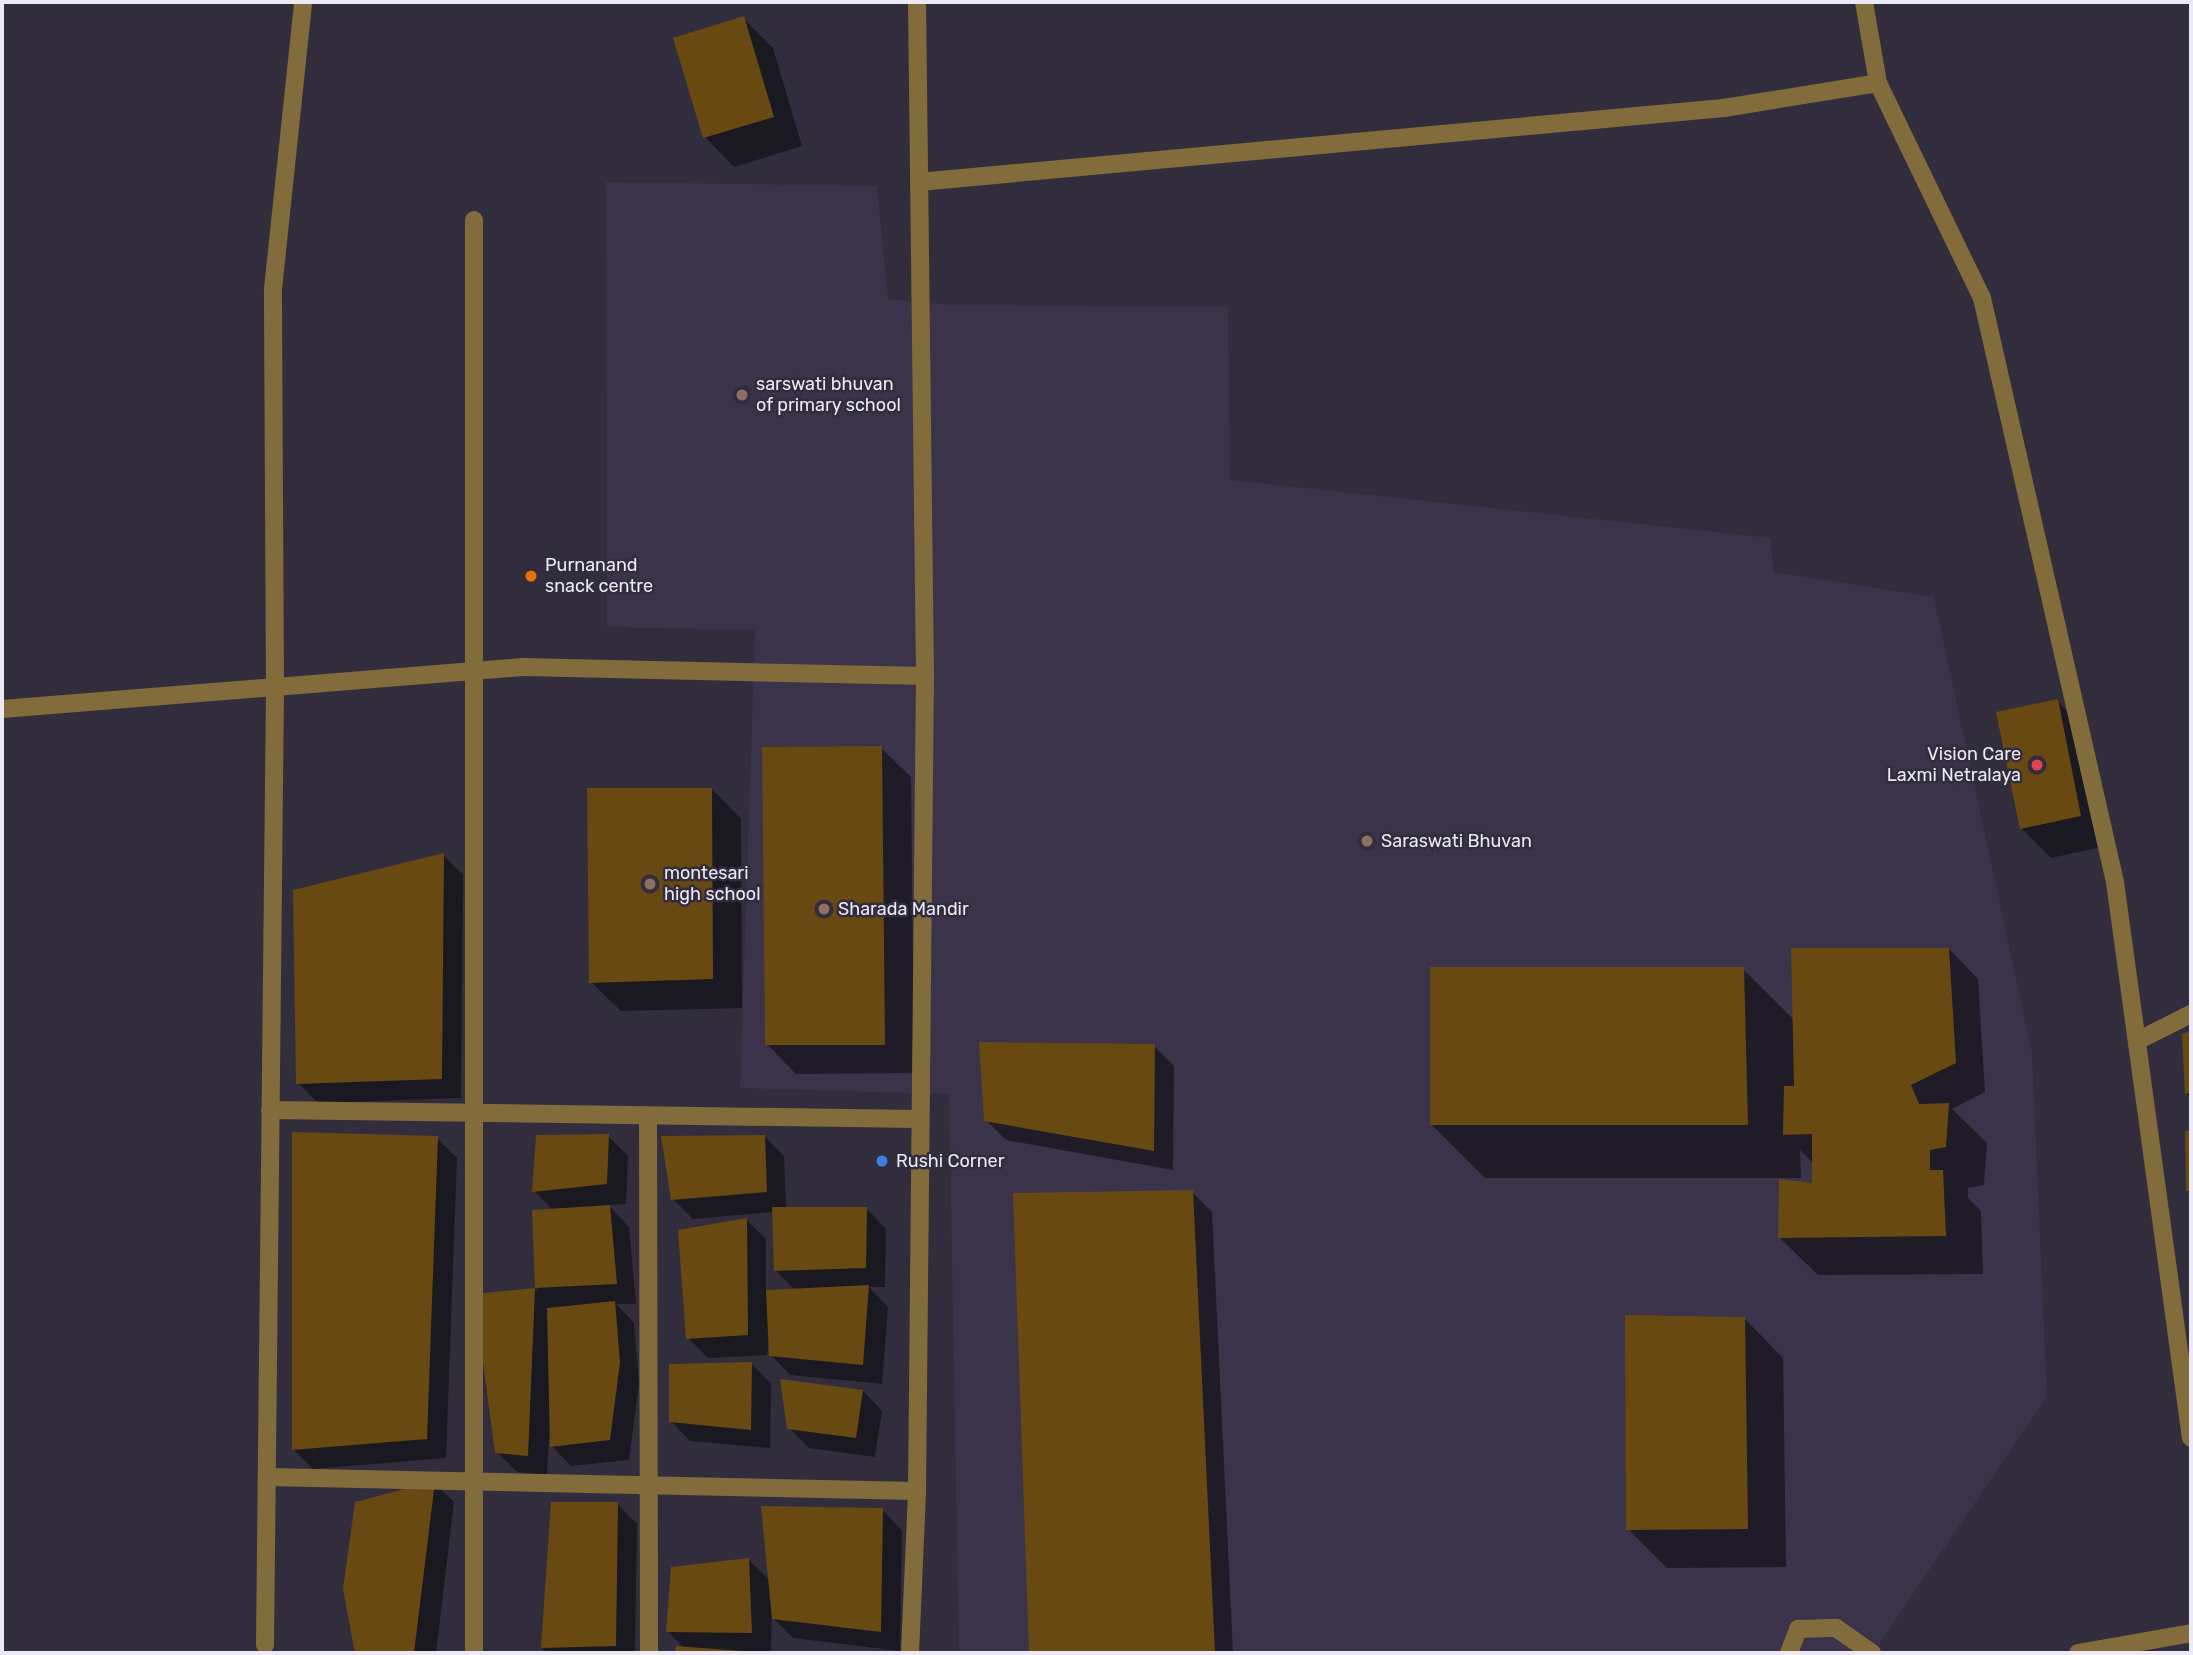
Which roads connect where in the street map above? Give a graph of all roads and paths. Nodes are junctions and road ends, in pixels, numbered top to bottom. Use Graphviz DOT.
graph roads {
  1 [pos="303,2"];
  2 [pos="917,2"];
  3 [pos="1864,2"];
  4 [pos="1878,83"];
  5 [pos="919,182"];
  6 [pos="474,220"];
  7 [pos="475,671"];
  8 [pos="925,676"];
  9 [pos="275,687"];
  10 [pos="2,709"];
  11 [pos="2191,1014"];
  12 [pos="2137,1041"];
  13 [pos="270,1110"];
  14 [pos="474,1115"];
  15 [pos="648,1117"];
  16 [pos="918,1119"];
  17 [pos="2191,1438"];
  18 [pos="267,1477"];
  19 [pos="474,1482"];
  20 [pos="649,1485"];
  21 [pos="917,1491"];
  22 [pos="2191,1633"];
  23 [pos="265,1645"];
  24 [pos="474,1653"];
  25 [pos="649,1653"];
  26 [pos="910,1653"];
  27 [pos="1789,1653"];
  28 [pos="1872,1653"];
  29 [pos="2078,1653"];
  1 -- 9 [label="street"];
  2 -- 5 [label="street"];
  3 -- 4 [label="street"];
  4 -- 5 [label="street"];
  4 -- 12 [label="street"];
  5 -- 8 [label="street"];
  6 -- 7 [label="street"];
  7 -- 8 [label="street"];
  7 -- 9 [label="street"];
  7 -- 14 [label="street"];
  8 -- 16 [label="street"];
  9 -- 10 [label="street"];
  9 -- 13 [label="street"];
  11 -- 12 [label="street"];
  12 -- 17 [label="street"];
  13 -- 14 [label="street"];
  13 -- 18 [label="street"];
  14 -- 15 [label="street"];
  14 -- 19 [label="street"];
  15 -- 16 [label="street"];
  15 -- 20 [label="street"];
  16 -- 21 [label="street"];
  18 -- 19 [label="street"];
  18 -- 23 [label="street"];
  19 -- 20 [label="street"];
  19 -- 24 [label="street"];
  20 -- 21 [label="street"];
  20 -- 25 [label="street"];
  21 -- 26 [label="street"];
  22 -- 29 [label="street"];
  27 -- 28 [label="street"];
}
